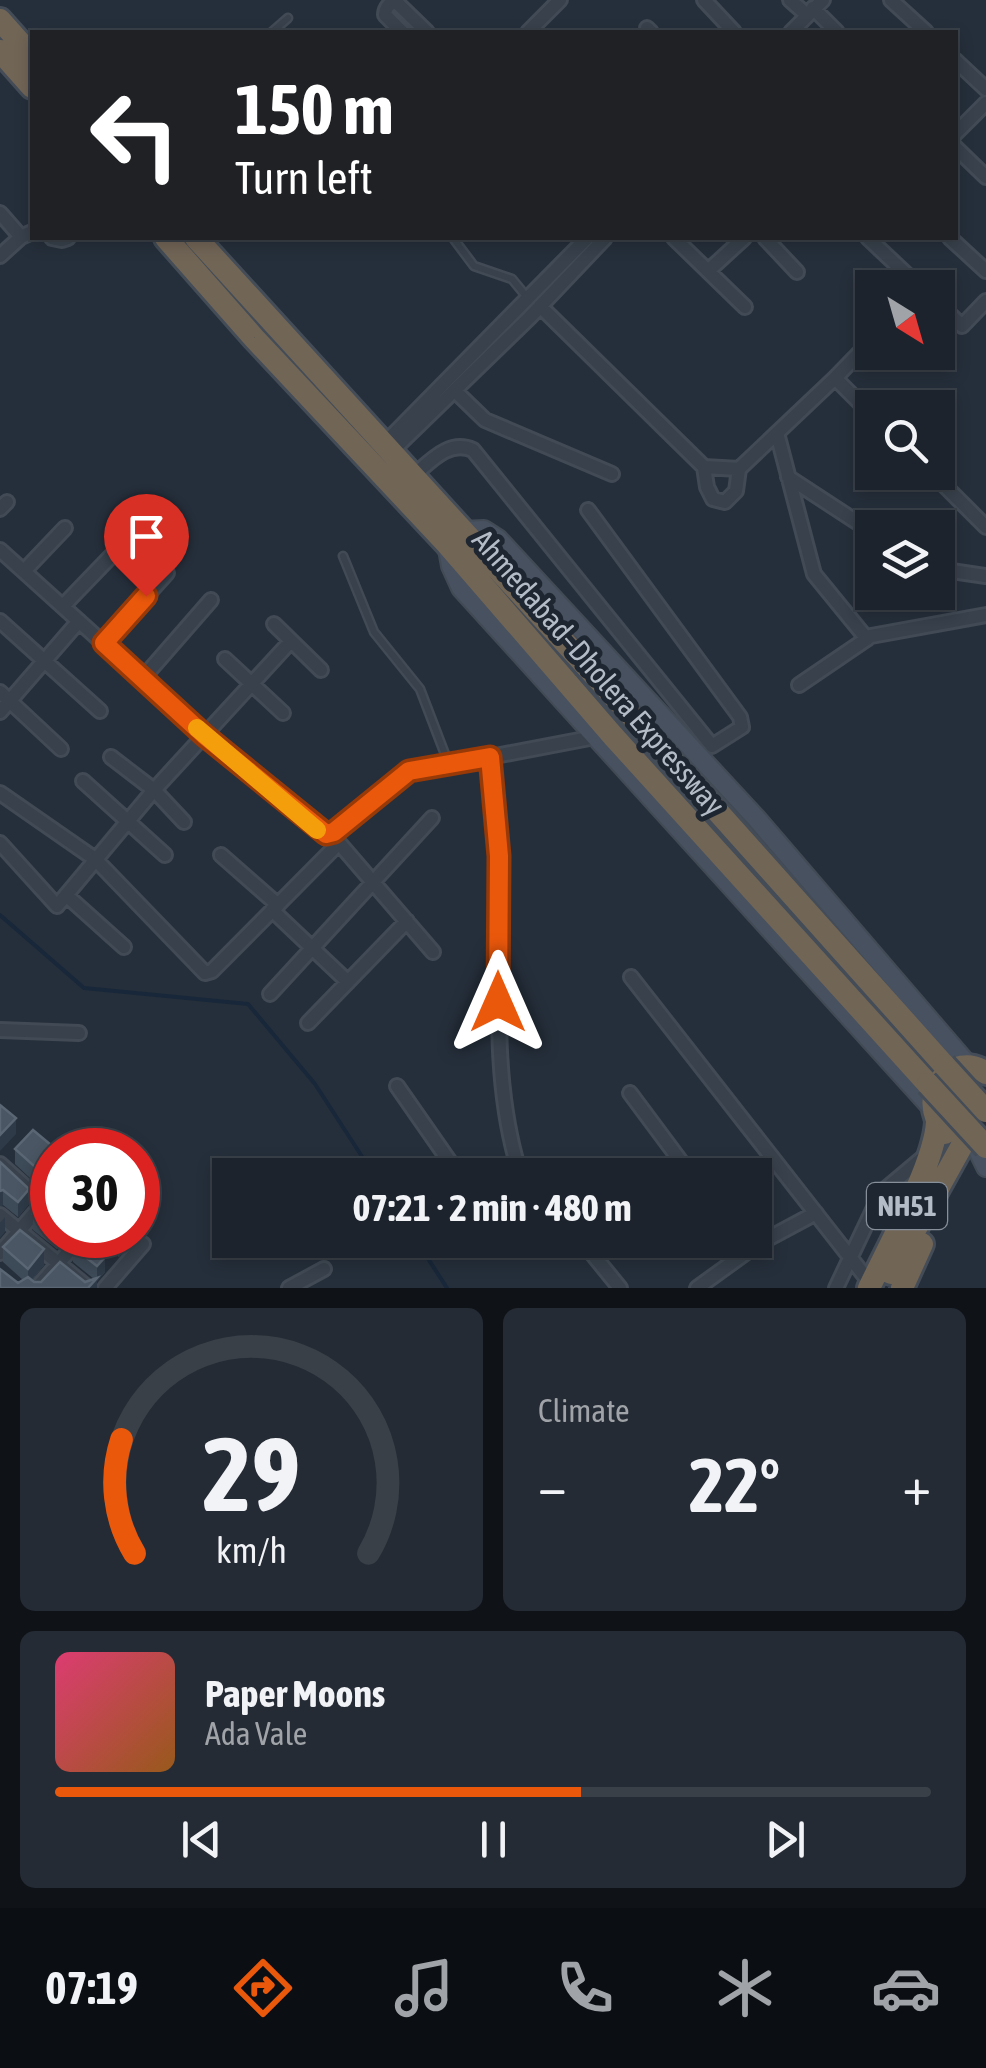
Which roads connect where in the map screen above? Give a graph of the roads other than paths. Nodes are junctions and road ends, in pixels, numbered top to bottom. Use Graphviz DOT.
graph roads {
  1 [pos="560,0"];
  2 [pos="704,0"];
  3 [pos="790,0"];
  4 [pos="891,0"];
  5 [pos="814,8"];
  6 [pos="288,18"];
  7 [pos="0,20"];
  8 [pos="274,30"];
  9 [pos="400,30"];
  10 [pos="425,30"];
  11 [pos="530,30"];
  12 [pos="732,30"];
  13 [pos="792,30"];
  14 [pos="835,30"];
  15 [pos="924,30"];
  16 [pos="0,50"];
  17 [pos="30,54"];
  18 [pos="958,63"];
  19 [pos="30,85"];
  20 [pos="986,89"];
  21 [pos="986,102"];
  22 [pos="958,131"];
  23 [pos="958,150"];
  24 [pos="986,177"];
  25 [pos="0,213"];
  26 [pos="27,235"];
  27 [pos="168,240"];
  28 [pos="198,240"];
  29 [pos="454,240"];
  30 [pos="585,240"];
  31 [pos="603,240"];
  32 [pos="681,240"];
  33 [pos="742,240"];
  34 [pos="766,240"];
  35 [pos="870,240"];
  36 [pos="952,240"];
  37 [pos="0,256"];
  38 [pos="902,270"];
  39 [pos="708,271"];
  40 [pos="986,271"];
  41 [pos="797,272"];
  42 [pos="527,296"];
  43 [pos="544,301"];
  44 [pos="986,302"];
  45 [pos="745,307"];
  46 [pos="530,317"];
  47 [pos="955,319"];
  48 [pos="855,357"];
  49 [pos="835,378"];
  50 [pos="454,391"];
  51 [pos="855,398"];
  52 [pos="777,433"];
  53 [pos="388,448"];
  54 [pos="704,467"];
  55 [pos="739,469"];
  56 [pos="612,474"];
  57 [pos="413,476"];
  58 [pos="788,477"];
  59 [pos="949,490"];
  60 [pos="588,510"];
  61 [pos="855,521"];
  62 [pos="986,527"];
  63 [pos="65,528"];
  64 [pos="455,537"];
  65 [pos="0,550"];
  66 [pos="115,552"];
  67 [pos="343,556"];
  68 [pos="24,572"];
  69 [pos="955,572"];
  70 [pos="167,573"];
  71 [pos="986,576"];
  72 [pos="211,600"];
  73 [pos="63,606"];
  74 [pos="986,615"];
  75 [pos="0,621"];
  76 [pos="79,621"];
  77 [pos="274,624"];
  78 [pos="866,639"];
  79 [pos="291,640"];
  80 [pos="104,643"];
  81 [pos="225,659"];
  82 [pos="45,660"];
  83 [pos="321,670"];
  84 [pos="143,678"];
  85 [pos="252,685"];
  86 [pos="799,685"];
  87 [pos="5,697"];
  88 [pos="100,710"];
  89 [pos="0,712"];
  90 [pos="283,714"];
  91 [pos="204,735"];
  92 [pos="595,737"];
  93 [pos="62,749"];
  94 [pos="705,752"];
  95 [pos="110,757"];
  96 [pos="490,757"];
  97 [pos="448,764"];
  98 [pos="83,781"];
  99 [pos="154,790"];
  100 [pos="0,793"];
  101 [pos="432,818"];
  102 [pos="129,821"];
  103 [pos="184,822"];
  104 [pos="334,838"];
  105 [pos="0,843"];
  106 [pos="165,854"];
  107 [pos="220,854"];
  108 [pos="95,859"];
  109 [pos="372,881"];
  110 [pos="66,895"];
  111 [pos="275,907"];
  112 [pos="406,921"];
  113 [pos="124,947"];
  114 [pos="311,947"];
  115 [pos="433,952"];
  116 [pos="631,978"];
  117 [pos="348,982"];
  118 [pos="270,994"];
  119 [pos="308,1023"];
  120 [pos="0,1030"];
  121 [pos="78,1033"];
  122 [pos="973,1065"];
  123 [pos="397,1086"];
  124 [pos="630,1093"];
  125 [pos="986,1111"];
  126 [pos="934,1115"];
  127 [pos="977,1141"];
  128 [pos="931,1151"];
  129 [pos="13,1152"];
  130 [pos="446,1158"];
  131 [pos="515,1158"];
  132 [pos="678,1158"];
  133 [pos="0,1165"];
  134 [pos="986,1167"];
  135 [pos="948,1170"];
  136 [pos="30,1188"];
  137 [pos="816,1213"];
  138 [pos="0,1215"];
  139 [pos="30,1221"];
  140 [pos="19,1231"];
  141 [pos="772,1233"];
  142 [pos="0,1253"];
  143 [pos="850,1257"];
  144 [pos="63,1258"];
  145 [pos="130,1258"];
  146 [pos="596,1258"];
  147 [pos="730,1258"];
  148 [pos="106,1260"];
  149 [pos="58,1264"];
  150 [pos="324,1269"];
  151 [pos="118,1270"];
  152 [pos="874,1287"];
  153 [pos="37,1288"];
  154 [pos="88,1288"];
  155 [pos="105,1288"];
  156 [pos="289,1288"];
  157 [pos="620,1288"];
  158 [pos="696,1288"];
  159 [pos="836,1288"];
  160 [pos="902,1288"];
  1 -- 11 [label="street"];
  2 -- 12 [label="street"];
  3 -- 5 [label="street"];
  4 -- 15 [label="street"];
  5 -- 13 [label="street"];
  5 -- 14 [label="street"];
  6 -- 8 [label="lane"];
  7 -- 17 [label="highway"];
  9 -- 10 [label="street"];
  16 -- 19 [label="highway"];
  18 -- 20 [label="street"];
  21 -- 22 [label="street"];
  23 -- 24 [label="street"];
  25 -- 26 [label="street"];
  26 -- 37 [label="street"];
  27 -- 64 [label="highway, Ahmedabad–Dholera Expressway"];
  28 -- 53 [label="highway, Ahmedabad–Dholera Expressway"];
  29 -- 42 [label="lane"];
  30 -- 42 [label="street"];
  31 -- 43 [label="street"];
  32 -- 39 [label="street"];
  33 -- 39 [label="street"];
  34 -- 41 [label="street"];
  35 -- 38 [label="street"];
  36 -- 40 [label="street"];
  39 -- 45 [label="street"];
  42 -- 43 [label="street"];
  42 -- 46 [label="street"];
  42 -- 53 [label="street"];
  43 -- 46 [label="street"];
  43 -- 54 [label="street"];
  44 -- 47 [label="street"];
  46 -- 50 [label="street"];
  48 -- 49 [label="street"];
  49 -- 51 [label="street"];
  49 -- 52 [label="street"];
  50 -- 53 [label="street"];
  50 -- 56 [label="street"];
  52 -- 55 [label="street"];
  52 -- 58 [label="street"];
  53 -- 57 [label="highway, Ahmedabad–Dholera Expressway"];
  54 -- 55 [label="street"];
  54 -- 55 [label="street"];
  57 -- 64 [label="highway, Ahmedabad–Dholera Expressway"];
  57 -- 94 [label="street"];
  58 -- 61 [label="street"];
  58 -- 78 [label="street"];
  59 -- 62 [label="street"];
  60 -- 94 [label="street"];
  63 -- 68 [label="street"];
  64 -- 92 [label="street"];
  64 -- 94 [label="street"];
  64 -- 122 [label="highway, Ahmedabad–Dholera Expressway"];
  64 -- 127 [label="highway, Ahmedabad–Dholera Expressway, bridge"];
  65 -- 68 [label="street"];
  66 -- 73 [label="street"];
  67 -- 97 [label="lane"];
  68 -- 73 [label="street"];
  69 -- 71 [label="street"];
  70 -- 80 [label="street"];
  72 -- 84 [label="street"];
  73 -- 76 [label="street"];
  74 -- 78 [label="street"];
  75 -- 82 [label="street"];
  76 -- 80 [label="street"];
  76 -- 82 [label="street"];
  77 -- 79 [label="street"];
  78 -- 86 [label="street"];
  79 -- 83 [label="street"];
  79 -- 85 [label="street"];
  80 -- 84 [label="street"];
  81 -- 85 [label="street"];
  82 -- 87 [label="street"];
  82 -- 88 [label="street"];
  84 -- 91 [label="street"];
  85 -- 90 [label="street"];
  85 -- 91 [label="street"];
  87 -- 89 [label="street"];
  87 -- 93 [label="street"];
  91 -- 99 [label="street"];
  91 -- 104 [label="street"];
  92 -- 96 [label="street"];
  92 -- 126 [label="street"];
  94 -- 122 [label="street"];
  95 -- 99 [label="street"];
  96 -- 97 [label="street"];
  96 -- 131 [label="street"];
  97 -- 104 [label="street"];
  98 -- 102 [label="street"];
  99 -- 102 [label="street"];
  99 -- 103 [label="street"];
  100 -- 108 [label="street"];
  101 -- 109 [label="street"];
  102 -- 106 [label="street"];
  102 -- 108 [label="street"];
  104 -- 109 [label="street"];
  104 -- 111 [label="street"];
  105 -- 110 [label="street"];
  107 -- 111 [label="street"];
  108 -- 110 [label="street"];
  108 -- 111 [label="street"];
  109 -- 112 [label="street"];
  109 -- 114 [label="street"];
  110 -- 113 [label="street"];
  111 -- 114 [label="street"];
  112 -- 115 [label="street"];
  112 -- 117 [label="street"];
  114 -- 117 [label="street"];
  114 -- 118 [label="street"];
  116 -- 137 [label="street"];
  117 -- 119 [label="street"];
  120 -- 121 [label="street"];
  122 -- 125 [label="highway, Ahmedabad–Dholera Expressway, bridge"];
  122 -- 126 [label="highway, NH51"];
  123 -- 130 [label="street"];
  124 -- 132 [label="street"];
  126 -- 127 [label="highway"];
  126 -- 128 [label="highway, NH51"];
  127 -- 134 [label="street"];
  127 -- 135 [label="highway, NH51"];
  128 -- 143 [label="street"];
  128 -- 152 [label="highway, NH51"];
  129 -- 133 [label="street"];
  133 -- 136 [label="street"];
  135 -- 152 [label="highway, NH51"];
  135 -- 160 [label="highway"];
  137 -- 141 [label="street"];
  137 -- 143 [label="street"];
  138 -- 140 [label="street"];
  139 -- 140 [label="street"];
  140 -- 142 [label="street"];
  140 -- 149 [label="street"];
  143 -- 152 [label="street"];
  143 -- 159 [label="street"];
  144 -- 149 [label="street"];
  145 -- 151 [label="street"];
  146 -- 157 [label="street"];
  147 -- 158 [label="street"];
  148 -- 151 [label="street"];
  149 -- 153 [label="street"];
  149 -- 154 [label="street"];
  150 -- 156 [label="street"];
  151 -- 155 [label="street"];
}
